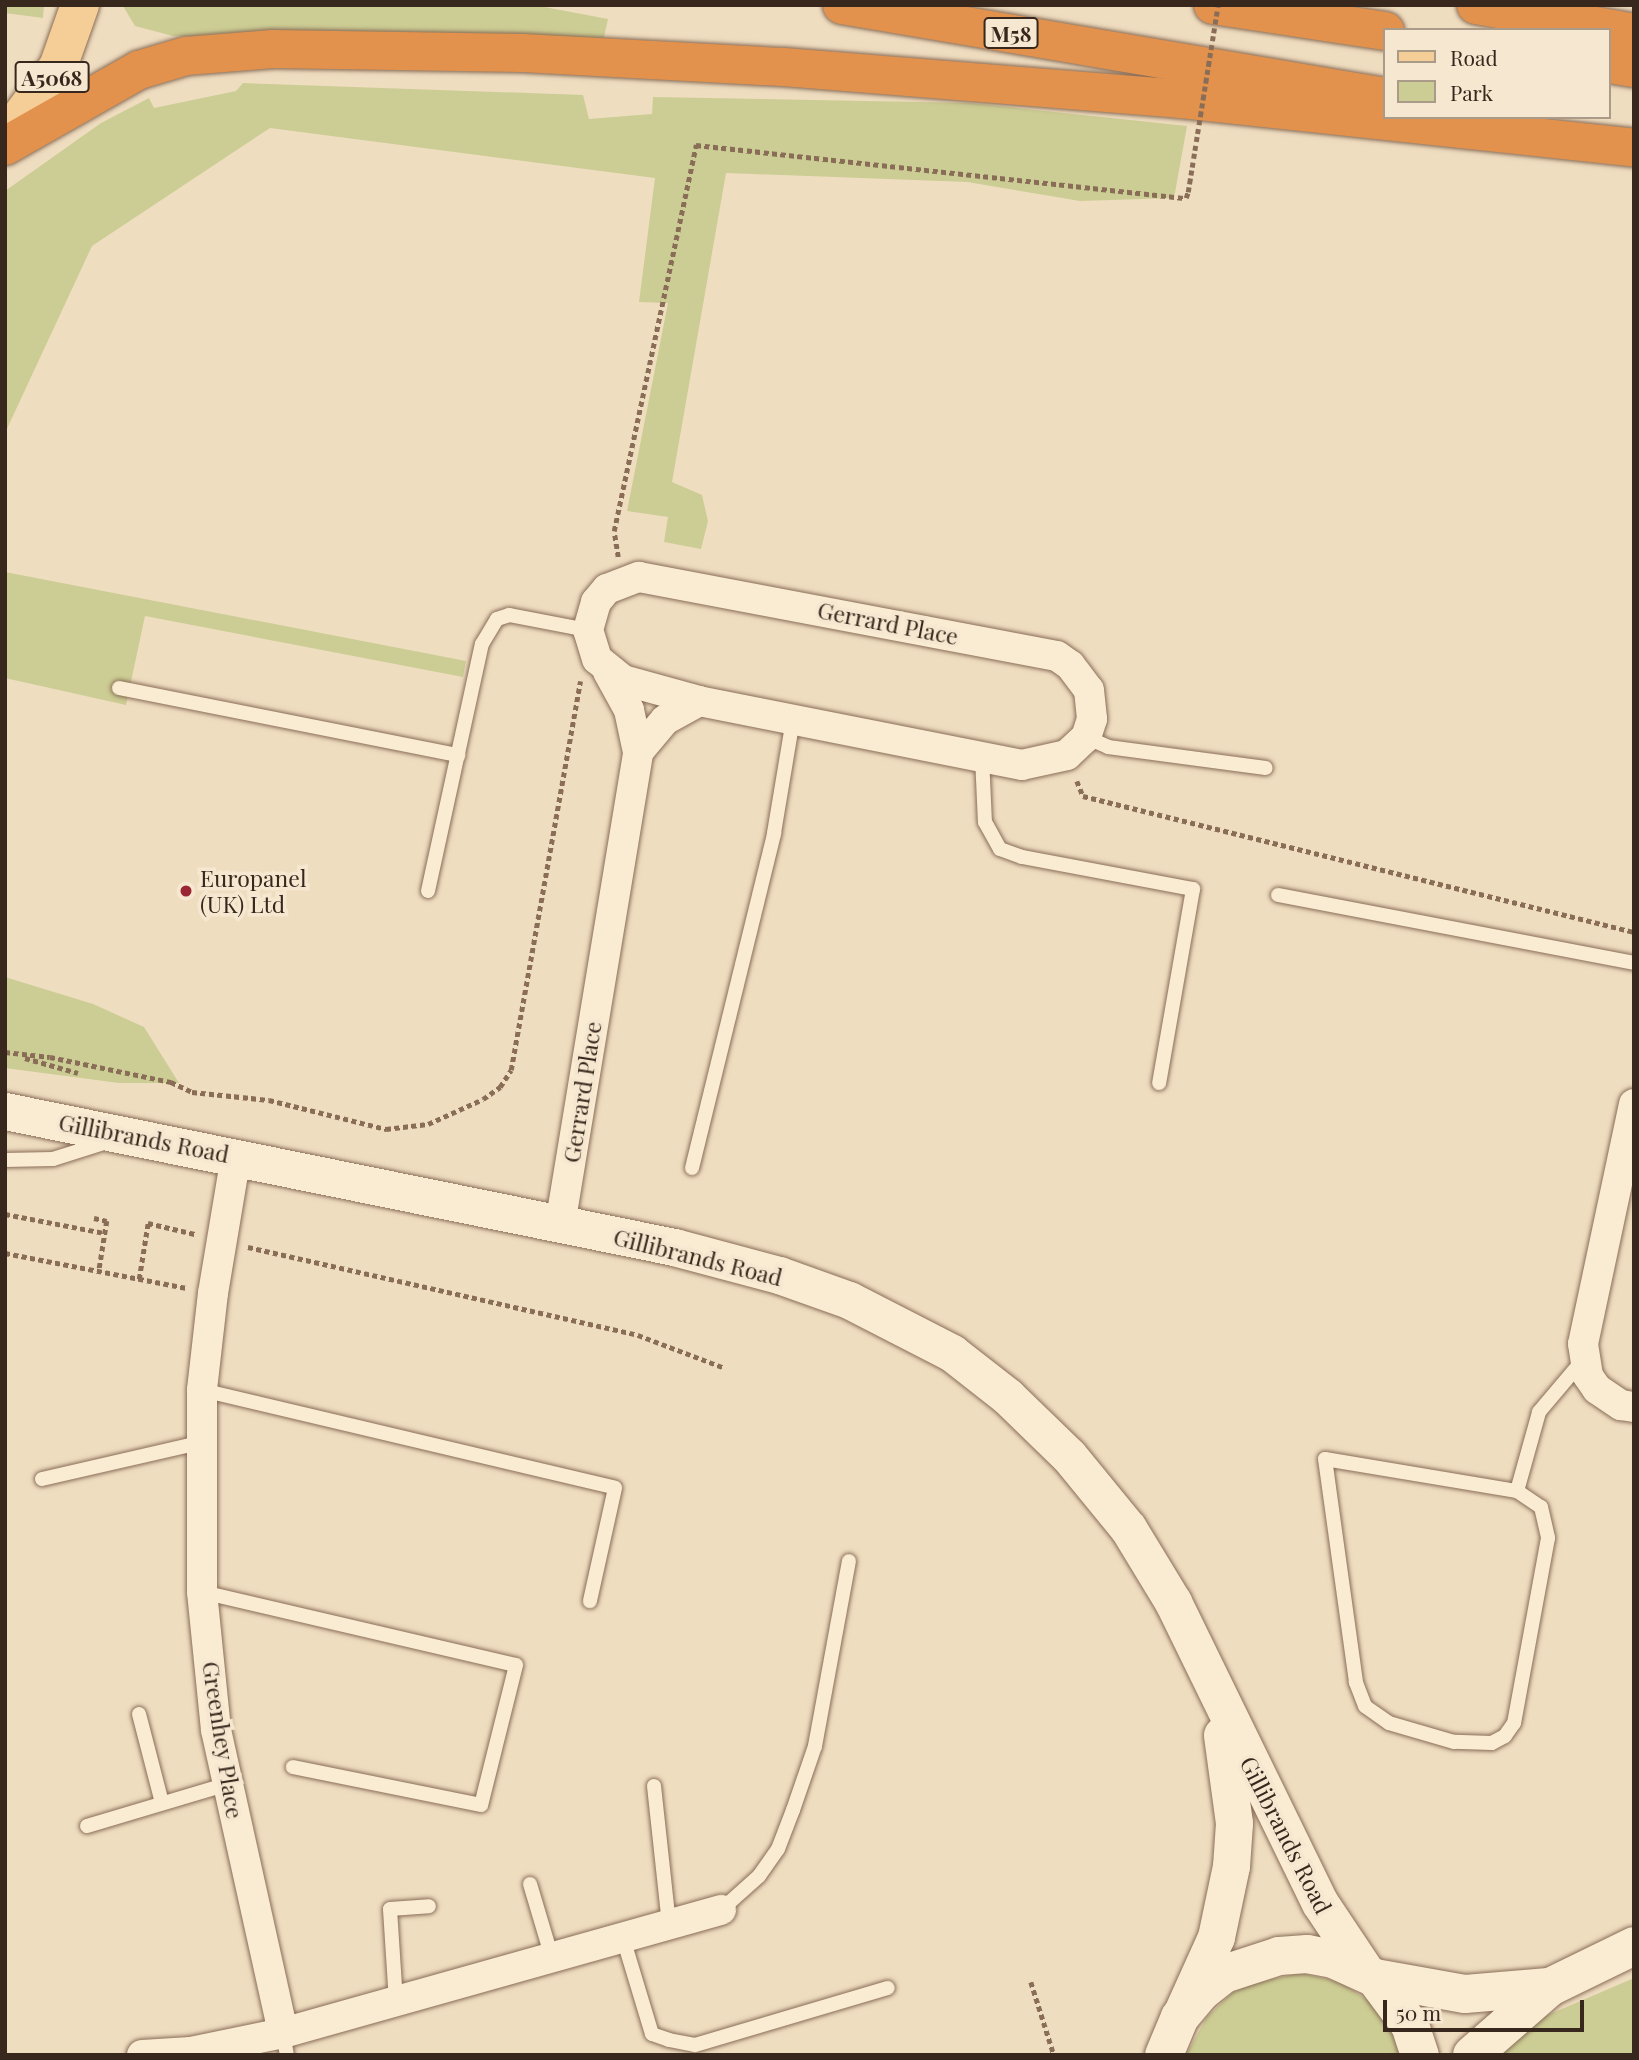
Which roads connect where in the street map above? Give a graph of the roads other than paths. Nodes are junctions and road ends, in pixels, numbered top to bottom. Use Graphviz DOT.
graph roads {
  1 [pos="80,5"];
  2 [pos="842,5"];
  3 [pos="1215,5"];
  4 [pos="1476,5"];
  5 [pos="1606,28"];
  6 [pos="1611,29"];
  7 [pos="1384,31"];
  8 [pos="1634,33"];
  9 [pos="1611,64"];
  10 [pos="1634,68"];
  11 [pos="1384,97"];
  12 [pos="1509,119"];
  13 [pos="5,138"];
  14 [pos="1634,141"];
  15 [pos="5,146"];
  16 [pos="1634,148"];
  17 [pos="589,637"];
  18 [pos="608,672"];
  19 [pos="118,688"];
  20 [pos="698,701"];
  21 [pos="793,719"];
  22 [pos="1077,746"];
  23 [pos="638,752"];
  24 [pos="458,755"];
  25 [pos="982,757"];
  26 [pos="1266,768"];
  27 [pos="428,891"];
  28 [pos="1279,895"];
  29 [pos="1634,963"];
  30 [pos="1159,1083"];
  31 [pos="1634,1104"];
  32 [pos="5,1111"];
  33 [pos="132,1135"];
  34 [pos="236,1156"];
  35 [pos="5,1160"];
  36 [pos="692,1168"];
  37 [pos="560,1225"];
  38 [pos="1583,1360"];
  39 [pos="202,1390"];
  40 [pos="1634,1407"];
  41 [pos="204,1442"];
  42 [pos="42,1479"];
  43 [pos="1517,1491"];
  44 [pos="849,1560"];
  45 [pos="202,1592"];
  46 [pos="590,1601"];
  47 [pos="1214,1693"];
  48 [pos="139,1714"];
  49 [pos="293,1767"];
  50 [pos="228,1784"];
  51 [pos="654,1786"];
  52 [pos="162,1803"];
  53 [pos="87,1826"];
  54 [pos="530,1884"];
  55 [pos="429,1906"];
  56 [pos="721,1910"];
  57 [pos="669,1925"];
  58 [pos="623,1938"];
  59 [pos="1634,1946"];
  60 [pos="552,1958"];
  61 [pos="1371,1975"];
  62 [pos="1550,1987"];
  63 [pos="888,1988"];
  64 [pos="396,2001"];
  65 [pos="1180,2017"];
  66 [pos="285,2044"];
  67 [pos="142,2055"];
  68 [pos="1164,2055"];
  69 [pos="1420,2055"];
  70 [pos="1472,2055"];
  1 -- 13 [label="main road, A5068"];
  2 -- 11 [label="highway, M58"];
  3 -- 7 [label="highway"];
  4 -- 5 [label="highway"];
  6 -- 8 [label="highway"];
  9 -- 10 [label="highway"];
  12 -- 14 [label="highway"];
  15 -- 16 [label="highway"];
  17 -- 18 [label="street, Gerrard Place"];
  17 -- 22 [label="street, Gerrard Place"];
  17 -- 24 [label="lane"];
  18 -- 20 [label="street"];
  18 -- 23 [label="street, Gerrard Place"];
  19 -- 24 [label="lane"];
  20 -- 21 [label="street"];
  20 -- 23 [label="street"];
  21 -- 25 [label="street"];
  21 -- 36 [label="lane"];
  22 -- 25 [label="street"];
  22 -- 26 [label="lane"];
  23 -- 37 [label="street, Gerrard Place"];
  24 -- 27 [label="lane"];
  25 -- 30 [label="lane"];
  28 -- 29 [label="lane"];
  31 -- 38 [label="street"];
  32 -- 33 [label="street, Gillibrands Road"];
  33 -- 34 [label="street, Gillibrands Road"];
  33 -- 35 [label="lane"];
  34 -- 37 [label="street, Gillibrands Road"];
  34 -- 39 [label="street, Greenhey Place"];
  37 -- 47 [label="street, Gillibrands Road"];
  38 -- 40 [label="street"];
  38 -- 43 [label="lane"];
  39 -- 41 [label="street, Greenhey Place"];
  39 -- 46 [label="lane"];
  41 -- 42 [label="lane"];
  41 -- 45 [label="street, Greenhey Place"];
  43 -- 43 [label="lane"];
  44 -- 56 [label="lane"];
  45 -- 49 [label="lane"];
  45 -- 50 [label="street, Greenhey Place"];
  47 -- 61 [label="street, Gillibrands Road"];
  47 -- 65 [label="street, Gillibrands Road"];
  48 -- 52 [label="lane"];
  50 -- 52 [label="lane"];
  50 -- 66 [label="street, Greenhey Place"];
  51 -- 57 [label="lane"];
  52 -- 53 [label="lane"];
  54 -- 60 [label="lane"];
  55 -- 64 [label="lane"];
  56 -- 57 [label="street"];
  57 -- 58 [label="street"];
  58 -- 60 [label="street"];
  58 -- 63 [label="lane"];
  59 -- 62 [label="main road"];
  60 -- 64 [label="street"];
  61 -- 62 [label="main road"];
  61 -- 65 [label="main road"];
  61 -- 69 [label="main road"];
  62 -- 70 [label="main road"];
  64 -- 66 [label="street"];
  65 -- 68 [label="main road"];
  66 -- 67 [label="street"];
}
